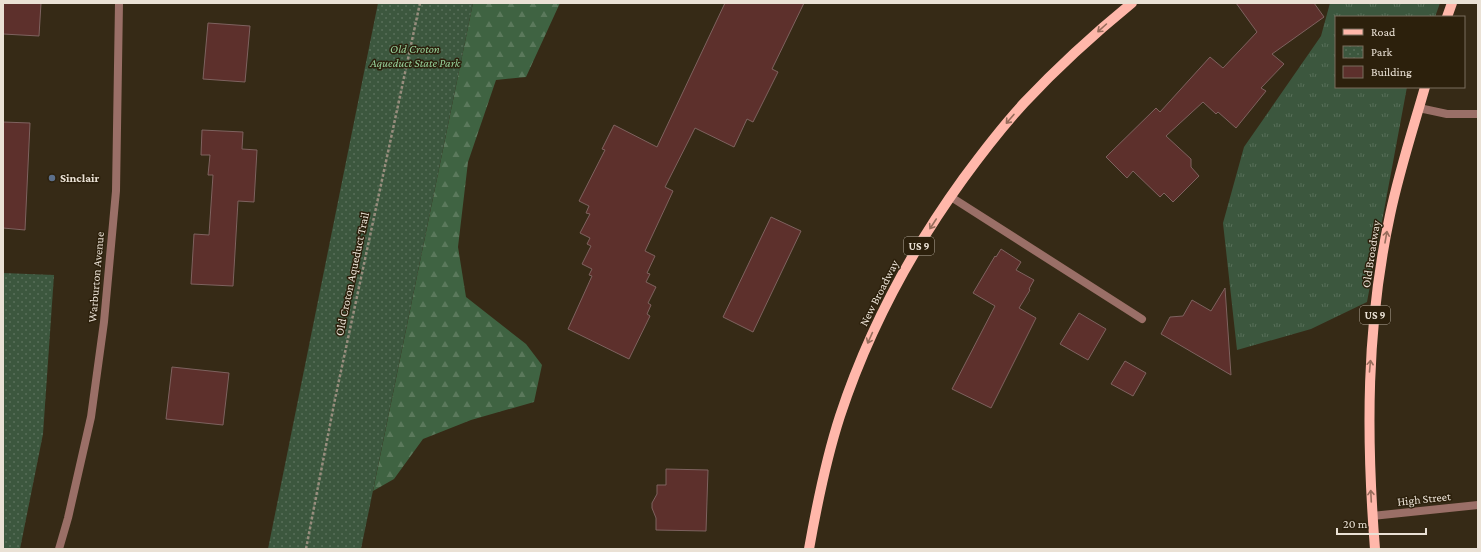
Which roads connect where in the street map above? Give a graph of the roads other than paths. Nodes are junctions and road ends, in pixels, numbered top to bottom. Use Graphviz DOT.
graph roads {
  1 [pos="120,3"];
  2 [pos="1132,3"];
  3 [pos="1452,3"];
  4 [pos="1447,16"];
  5 [pos="1425,88"];
  6 [pos="1419,108"];
  7 [pos="1478,114"];
  8 [pos="950,197"];
  9 [pos="1142,319"];
  10 [pos="1478,505"];
  11 [pos="1372,516"];
  12 [pos="59,549"];
  13 [pos="809,549"];
  14 [pos="1375,549"];
  1 -- 12 [label="street, Warburton Avenue"];
  2 -- 8 [label="main road, New Broadway / US 9, one-way"];
  3 -- 4 [label="main road"];
  5 -- 6 [label="main road, Old Broadway / US 9"];
  6 -- 7 [label="street"];
  11 -- 6 [label="main road, Old Broadway / US 9, one-way"];
  8 -- 9 [label="street"];
  8 -- 13 [label="main road, New Broadway / US 9, one-way"];
  10 -- 11 [label="street, High Street"];
  11 -- 14 [label="main road, Old Broadway / US 9"];
}
